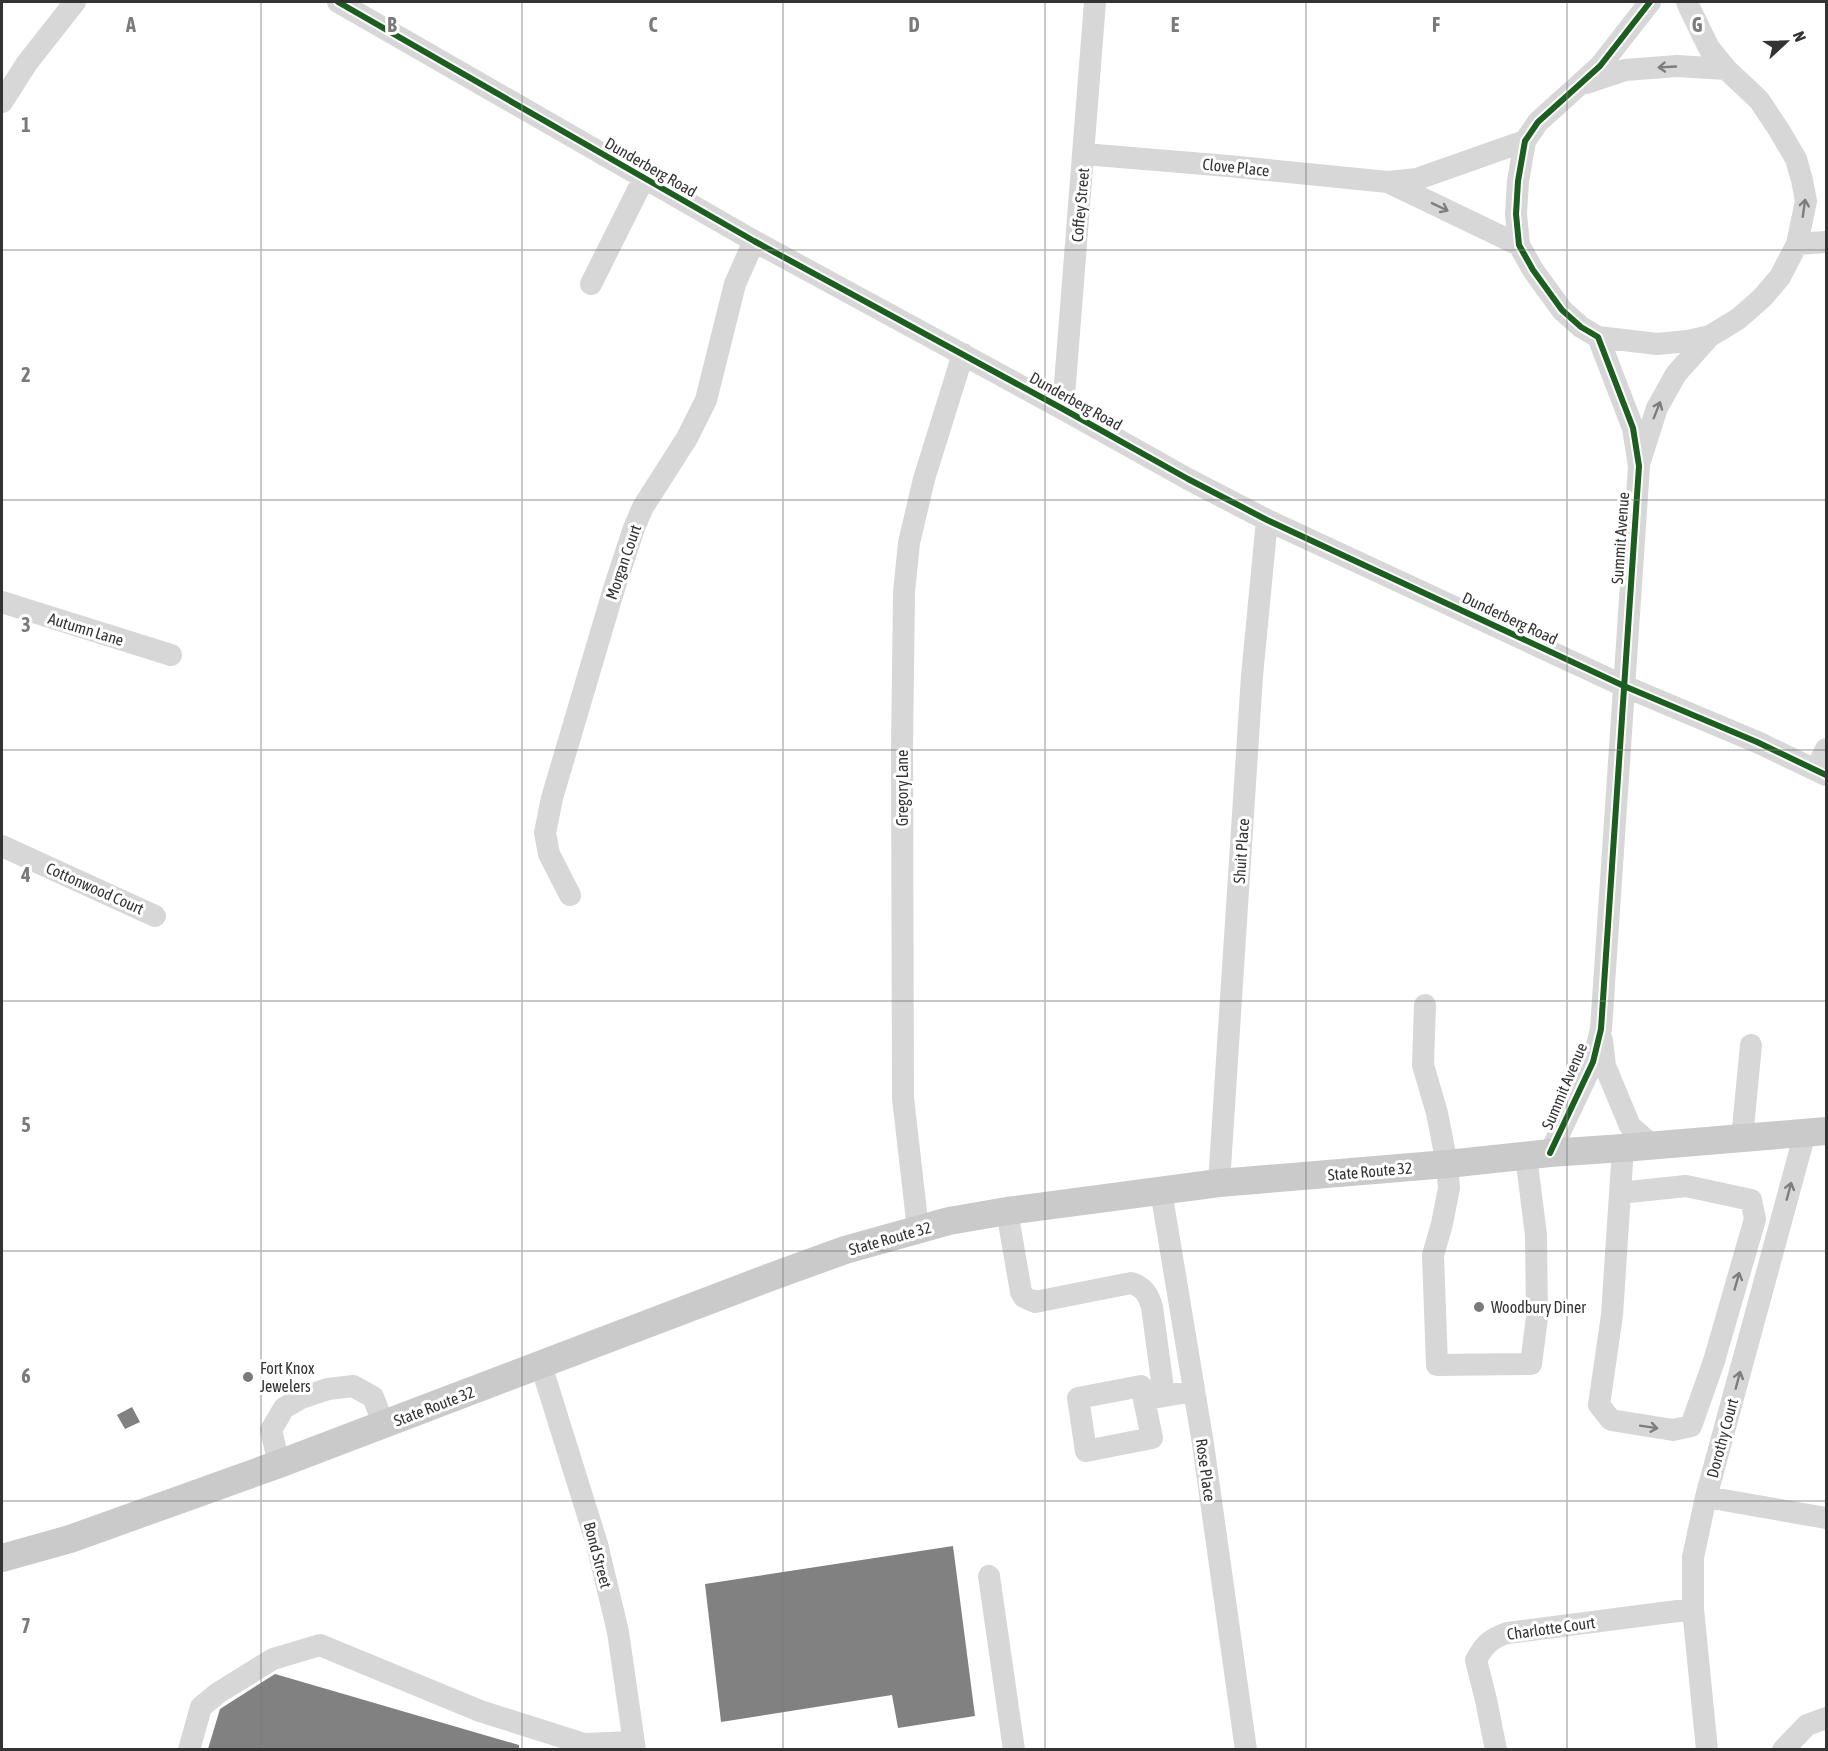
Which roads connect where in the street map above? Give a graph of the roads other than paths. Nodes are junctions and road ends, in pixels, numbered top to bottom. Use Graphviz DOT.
graph roads {
  1 [pos="75,2"];
  2 [pos="338,2"];
  3 [pos="1095,2"];
  4 [pos="1650,2"];
  5 [pos="1688,2"];
  6 [pos="1726,69"];
  7 [pos="1577,86"];
  8 [pos="2,102"];
  9 [pos="1525,141"];
  10 [pos="1084,154"];
  11 [pos="644,178"];
  12 [pos="1388,182"];
  13 [pos="754,241"];
  14 [pos="1827,242"];
  15 [pos="1797,244"];
  16 [pos="1519,245"];
  17 [pos="591,284"];
  18 [pos="1710,336"];
  19 [pos="1598,337"];
  20 [pos="963,354"];
  21 [pos="1063,409"];
  22 [pos="1639,466"];
  23 [pos="1268,520"];
  24 [pos="2,602"];
  25 [pos="171,655"];
  26 [pos="1624,686"];
  27 [pos="1827,749"];
  28 [pos="1821,773"];
  29 [pos="2,846"];
  30 [pos="570,895"];
  31 [pos="155,916"];
  32 [pos="1425,1005"];
  33 [pos="1601,1029"];
  34 [pos="1751,1046"];
  35 [pos="1816,1132"];
  36 [pos="1742,1138"];
  37 [pos="1653,1146"];
  38 [pos="1623,1148"];
  39 [pos="1538,1154"];
  40 [pos="1448,1164"];
  41 [pos="1220,1183"];
  42 [pos="1161,1191"];
  43 [pos="1620,1193"];
  44 [pos="1008,1211"];
  45 [pos="918,1229"];
  46 [pos="541,1365"];
  47 [pos="1194,1391"];
  48 [pos="384,1425"];
  49 [pos="279,1464"];
  50 [pos="1706,1497"];
  51 [pos="1827,1518"];
  52 [pos="2,1558"];
  53 [pos="989,1576"];
  54 [pos="1693,1609"];
  55 [pos="1827,1718"];
  56 [pos="634,1746"];
  57 [pos="189,1749"];
  58 [pos="1014,1749"];
  59 [pos="1246,1749"];
  60 [pos="1496,1749"];
  61 [pos="1707,1749"];
  62 [pos="1783,1749"];
  1 -- 8 [label="street"];
  2 -- 11 [label="street, Dunderberg Road"];
  3 -- 10 [label="street, Coffey Street"];
  4 -- 7 [label="street, Summit Avenue"];
  5 -- 6 [label="street, Summit Avenue"];
  6 -- 7 [label="street, Summit Avenue, one-way"];
  15 -- 6 [label="street, Summit Avenue, one-way"];
  7 -- 9 [label="street, Summit Avenue"];
  9 -- 12 [label="street, Clove Place"];
  9 -- 16 [label="street, Summit Avenue"];
  10 -- 12 [label="street, Clove Place"];
  10 -- 21 [label="street, Coffey Street"];
  11 -- 13 [label="street, Dunderberg Road"];
  11 -- 17 [label="street"];
  12 -- 16 [label="street, Clove Place, one-way"];
  13 -- 20 [label="street, Dunderberg Road"];
  13 -- 30 [label="street, Morgan Court"];
  14 -- 15 [label="street"];
  15 -- 18 [label="street, Summit Avenue"];
  16 -- 19 [label="street, Summit Avenue"];
  18 -- 19 [label="street, Summit Avenue"];
  22 -- 18 [label="street, Summit Avenue, one-way"];
  19 -- 22 [label="street, Summit Avenue"];
  20 -- 21 [label="street, Dunderberg Road"];
  20 -- 45 [label="street, Gregory Lane"];
  21 -- 23 [label="street, Dunderberg Road"];
  22 -- 26 [label="street, Summit Avenue"];
  23 -- 26 [label="street, Dunderberg Road"];
  23 -- 41 [label="street, Shuit Place"];
  24 -- 25 [label="street, Autumn Lane"];
  26 -- 28 [label="street, Dunderberg Road"];
  26 -- 33 [label="street, Summit Avenue"];
  27 -- 28 [label="street"];
  29 -- 31 [label="street, Cottonwood Court"];
  32 -- 40 [label="street"];
  33 -- 37 [label="street"];
  33 -- 39 [label="street, Summit Avenue"];
  34 -- 36 [label="street"];
  35 -- 36 [label="main road, State Route 32"];
  50 -- 35 [label="street, Dorothy Court, one-way"];
  36 -- 37 [label="main road, State Route 32"];
  37 -- 38 [label="main road, State Route 32"];
  38 -- 39 [label="main road, State Route 32"];
  38 -- 43 [label="street"];
  39 -- 40 [label="main road, State Route 32"];
  39 -- 40 [label="street"];
  40 -- 41 [label="main road, State Route 32"];
  41 -- 42 [label="main road, State Route 32"];
  42 -- 44 [label="main road, State Route 32"];
  42 -- 47 [label="street, Rose Place"];
  43 -- 43 [label="street, one-way"];
  44 -- 45 [label="main road, State Route 32"];
  44 -- 47 [label="street"];
  45 -- 46 [label="main road, State Route 32"];
  46 -- 48 [label="main road, State Route 32"];
  46 -- 56 [label="street, Bond Street"];
  47 -- 59 [label="street, Rose Place"];
  48 -- 49 [label="main road, State Route 32"];
  48 -- 49 [label="street"];
  49 -- 52 [label="main road, State Route 32"];
  50 -- 51 [label="street"];
  50 -- 54 [label="street, Dorothy Court"];
  53 -- 58 [label="street"];
  54 -- 60 [label="street, Charlotte Court"];
  54 -- 61 [label="street, Dorothy Court"];
  55 -- 62 [label="street"];
  56 -- 57 [label="street"];
}
